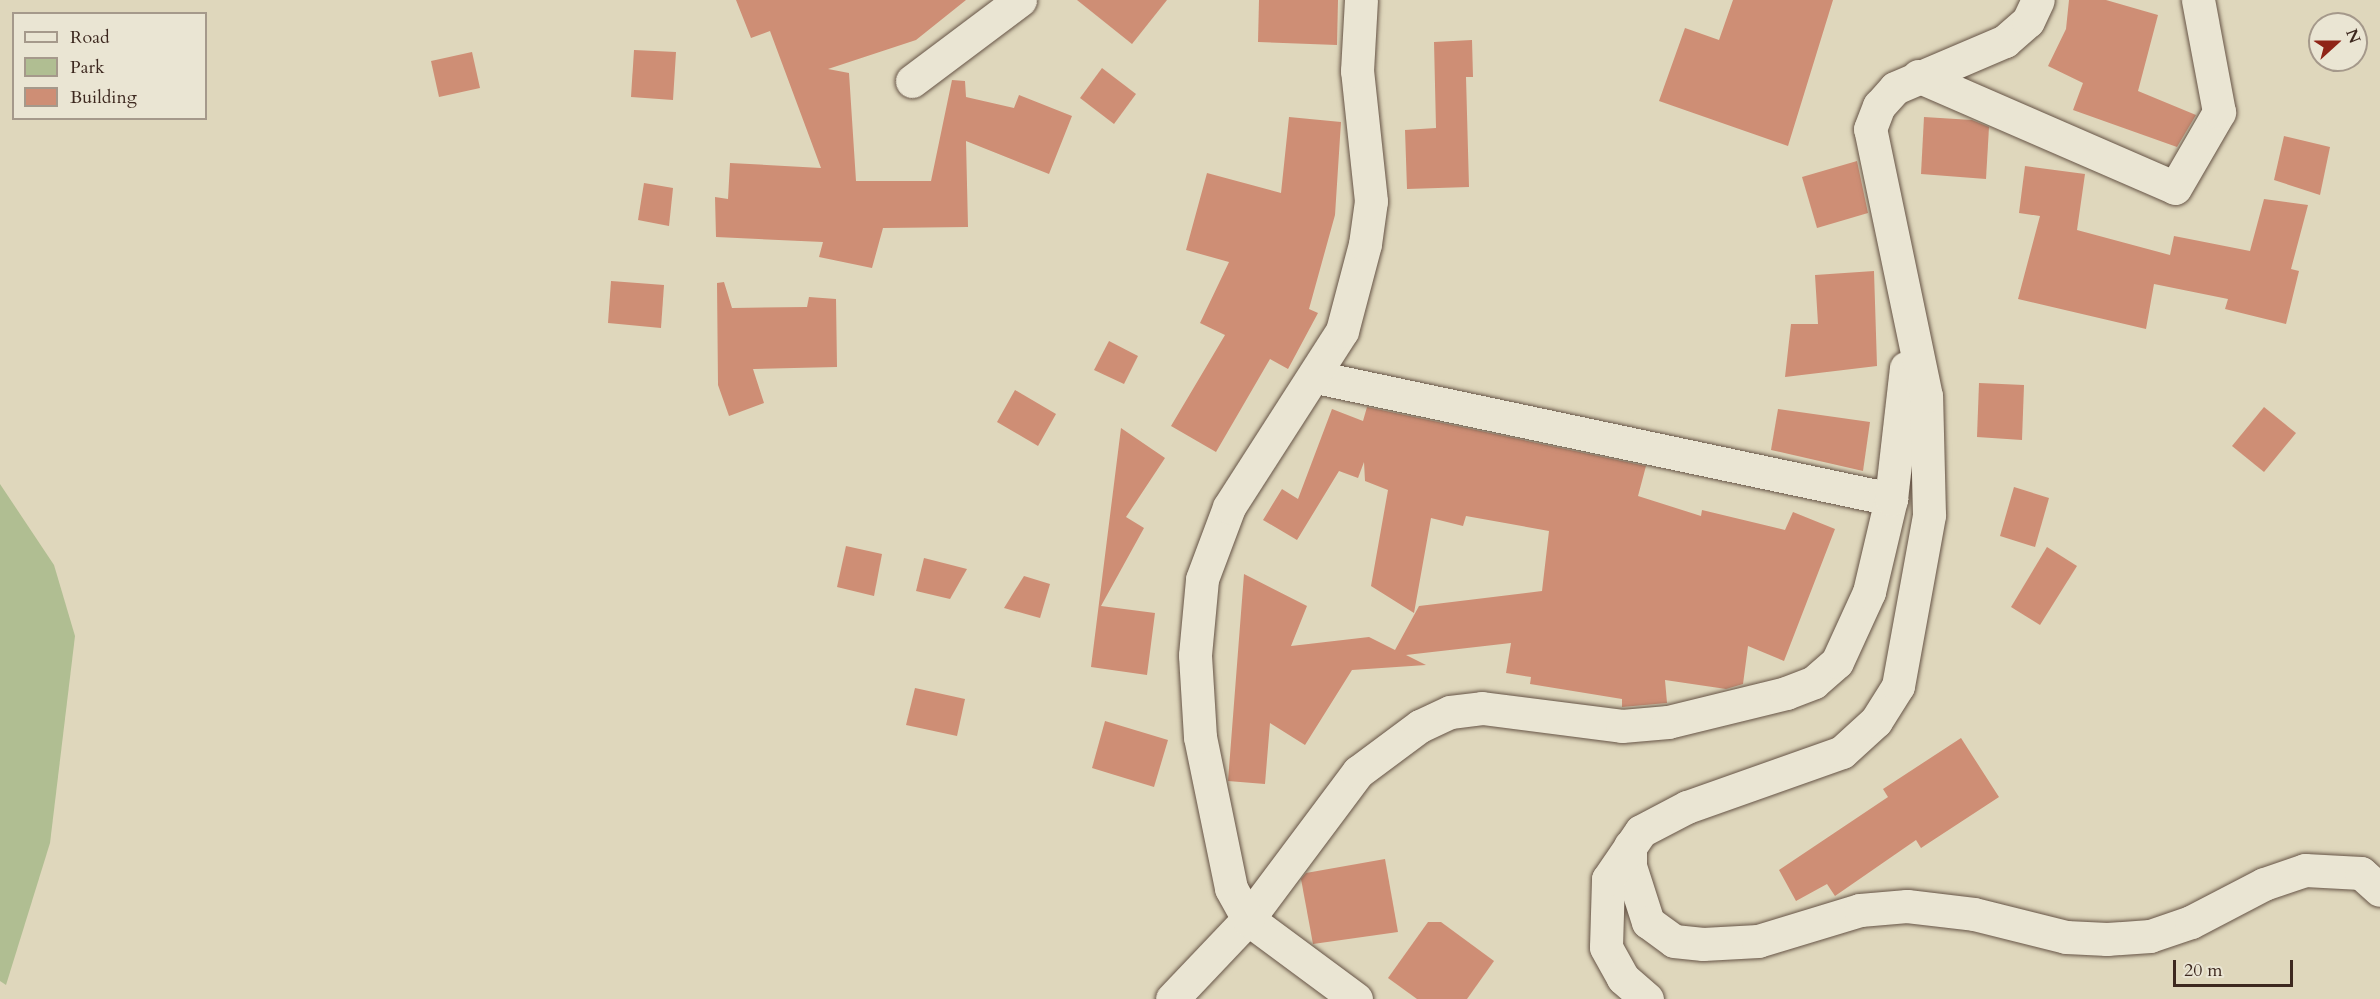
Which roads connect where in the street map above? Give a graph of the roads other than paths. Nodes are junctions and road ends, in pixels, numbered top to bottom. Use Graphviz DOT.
graph roads {
  1 [pos="1020,0"];
  2 [pos="1360,0"];
  3 [pos="2038,0"];
  4 [pos="2198,0"];
  5 [pos="1918,76"];
  6 [pos="912,81"];
  7 [pos="1905,292"];
  8 [pos="1316,377"];
  9 [pos="1892,500"];
  10 [pos="1630,846"];
  11 [pos="2380,890"];
  12 [pos="1248,919"];
  13 [pos="1172,999"];
  14 [pos="1356,999"];
  15 [pos="1647,999"];
  1 -- 6 [label="street"];
  2 -- 8 [label="street"];
  3 -- 5 [label="street"];
  4 -- 5 [label="street"];
  5 -- 7 [label="street"];
  7 -- 9 [label="street"];
  7 -- 10 [label="street"];
  8 -- 9 [label="street"];
  8 -- 12 [label="street"];
  9 -- 12 [label="street"];
  10 -- 11 [label="street"];
  10 -- 15 [label="street"];
  12 -- 13 [label="street"];
  12 -- 14 [label="street"];
}
